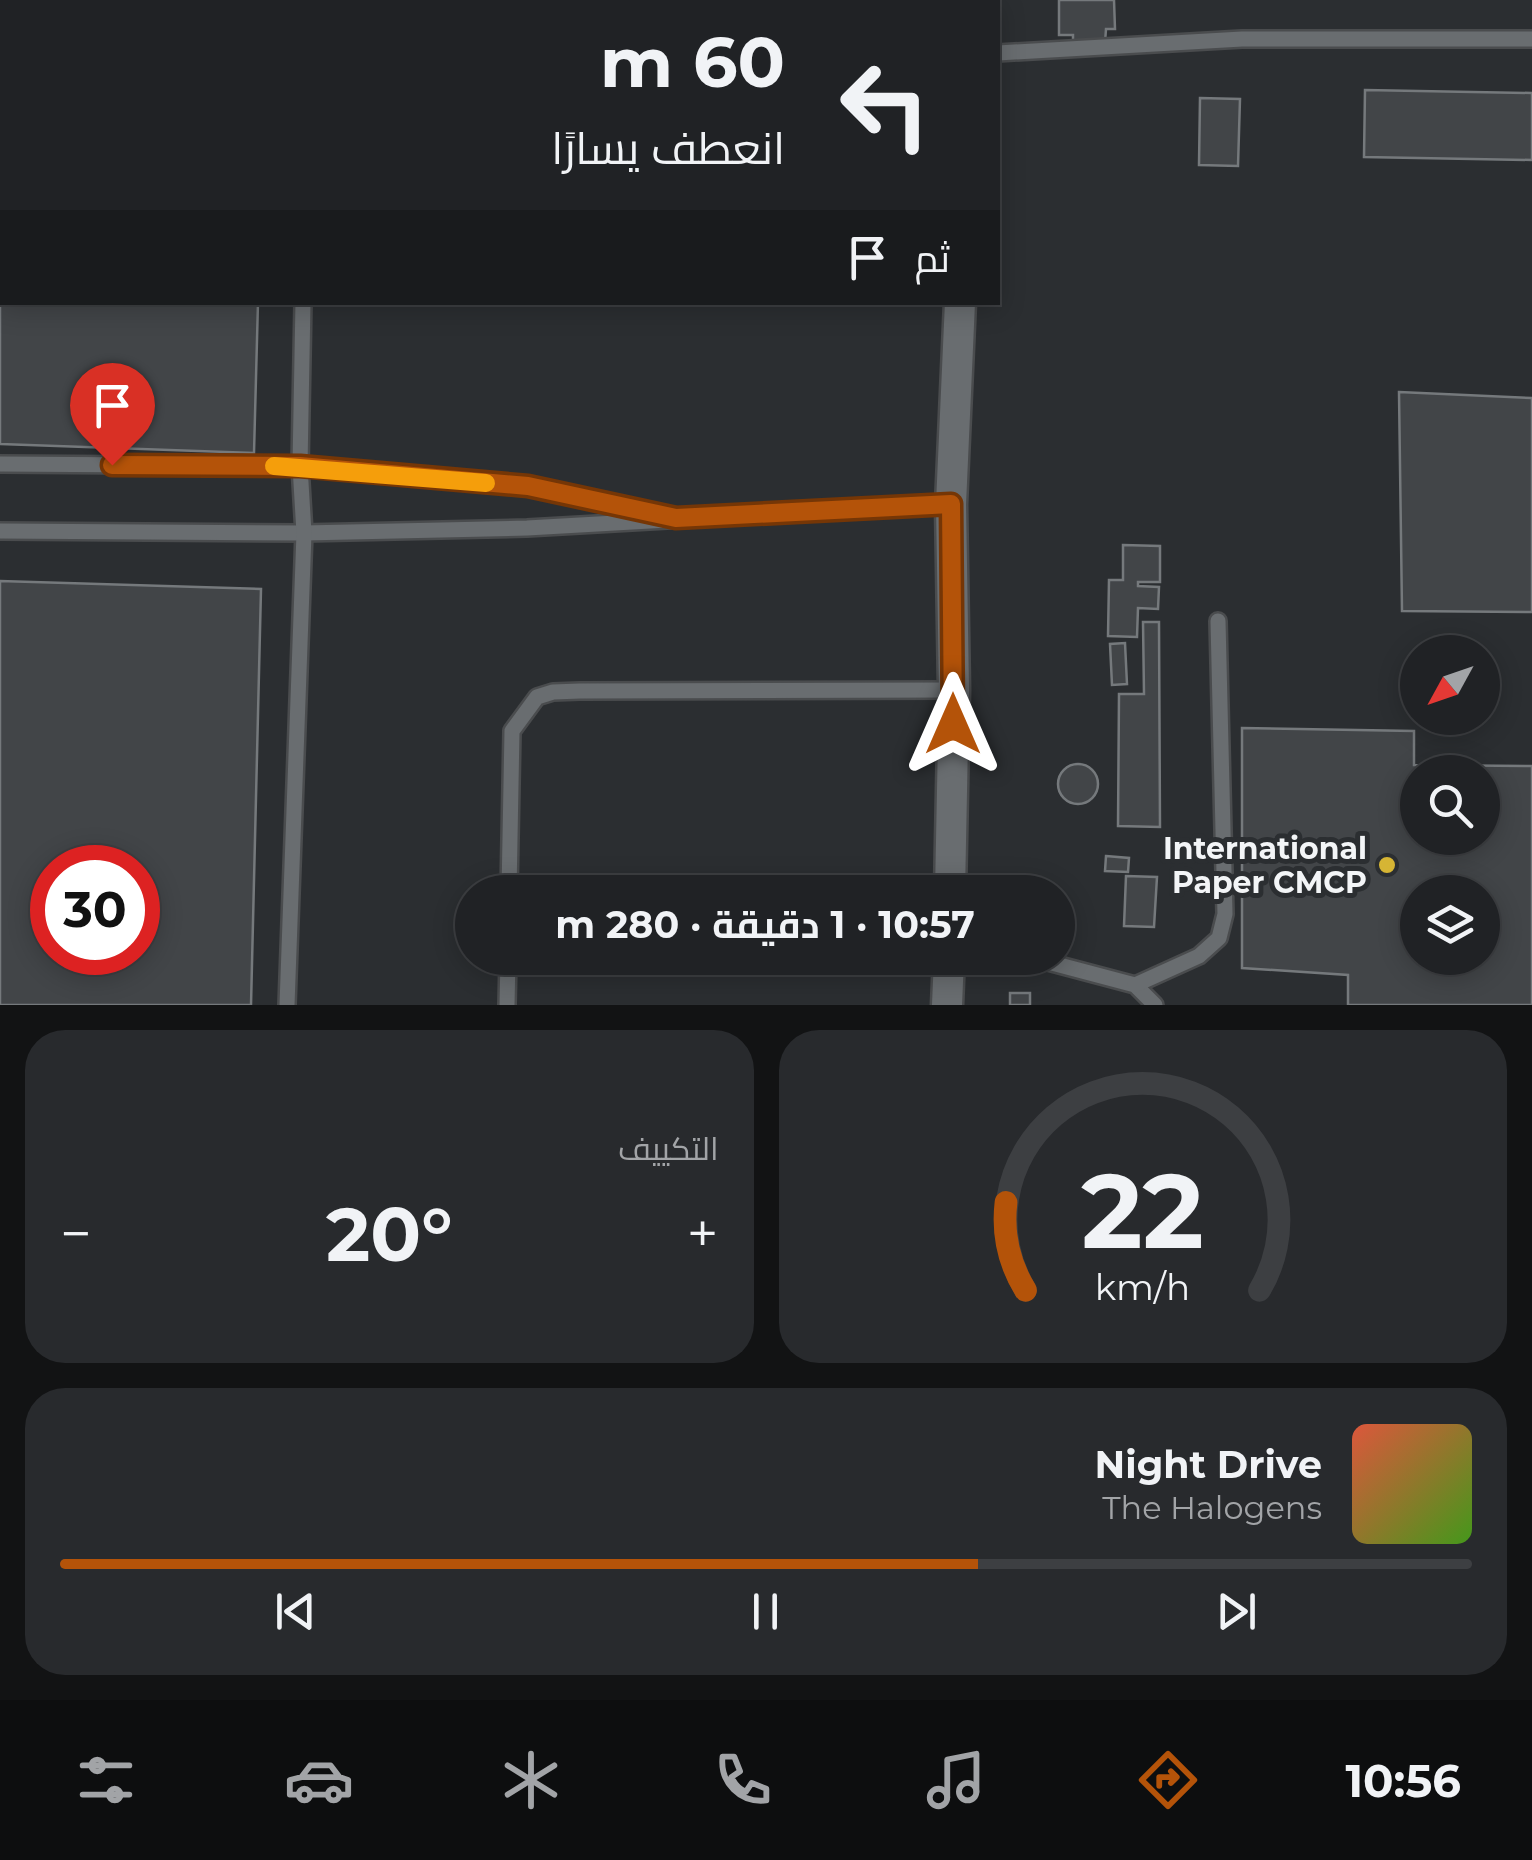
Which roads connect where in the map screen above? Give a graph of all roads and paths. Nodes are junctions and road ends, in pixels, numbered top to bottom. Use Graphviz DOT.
graph roads {
  1 [pos="1532,39"];
  2 [pos="1000,53"];
  3 [pos="303,305"];
  4 [pos="960,305"];
  5 [pos="0,464"];
  6 [pos="300,466"];
  7 [pos="951,504"];
  8 [pos="676,518"];
  9 [pos="0,532"];
  10 [pos="304,533"];
  11 [pos="1218,620"];
  12 [pos="954,690"];
  13 [pos="509,875"];
  14 [pos="950,875"];
  15 [pos="1075,970"];
  16 [pos="508,975"];
  17 [pos="948,975"];
  18 [pos="1135,986"];
  19 [pos="287,1005"];
  20 [pos="507,1005"];
  21 [pos="947,1005"];
  22 [pos="1155,1005"];
  1 -- 2 [label="lane"];
  3 -- 6 [label="lane"];
  4 -- 7 [label="street"];
  5 -- 6 [label="lane"];
  6 -- 8 [label="lane"];
  6 -- 10 [label="lane"];
  7 -- 8 [label="lane"];
  7 -- 12 [label="street"];
  8 -- 10 [label="lane"];
  9 -- 10 [label="lane"];
  10 -- 19 [label="lane"];
  11 -- 18 [label="lane"];
  12 -- 13 [label="lane"];
  12 -- 14 [label="street"];
  15 -- 18 [label="lane"];
  16 -- 20 [label="lane"];
  17 -- 21 [label="street"];
  18 -- 22 [label="lane"];
}
